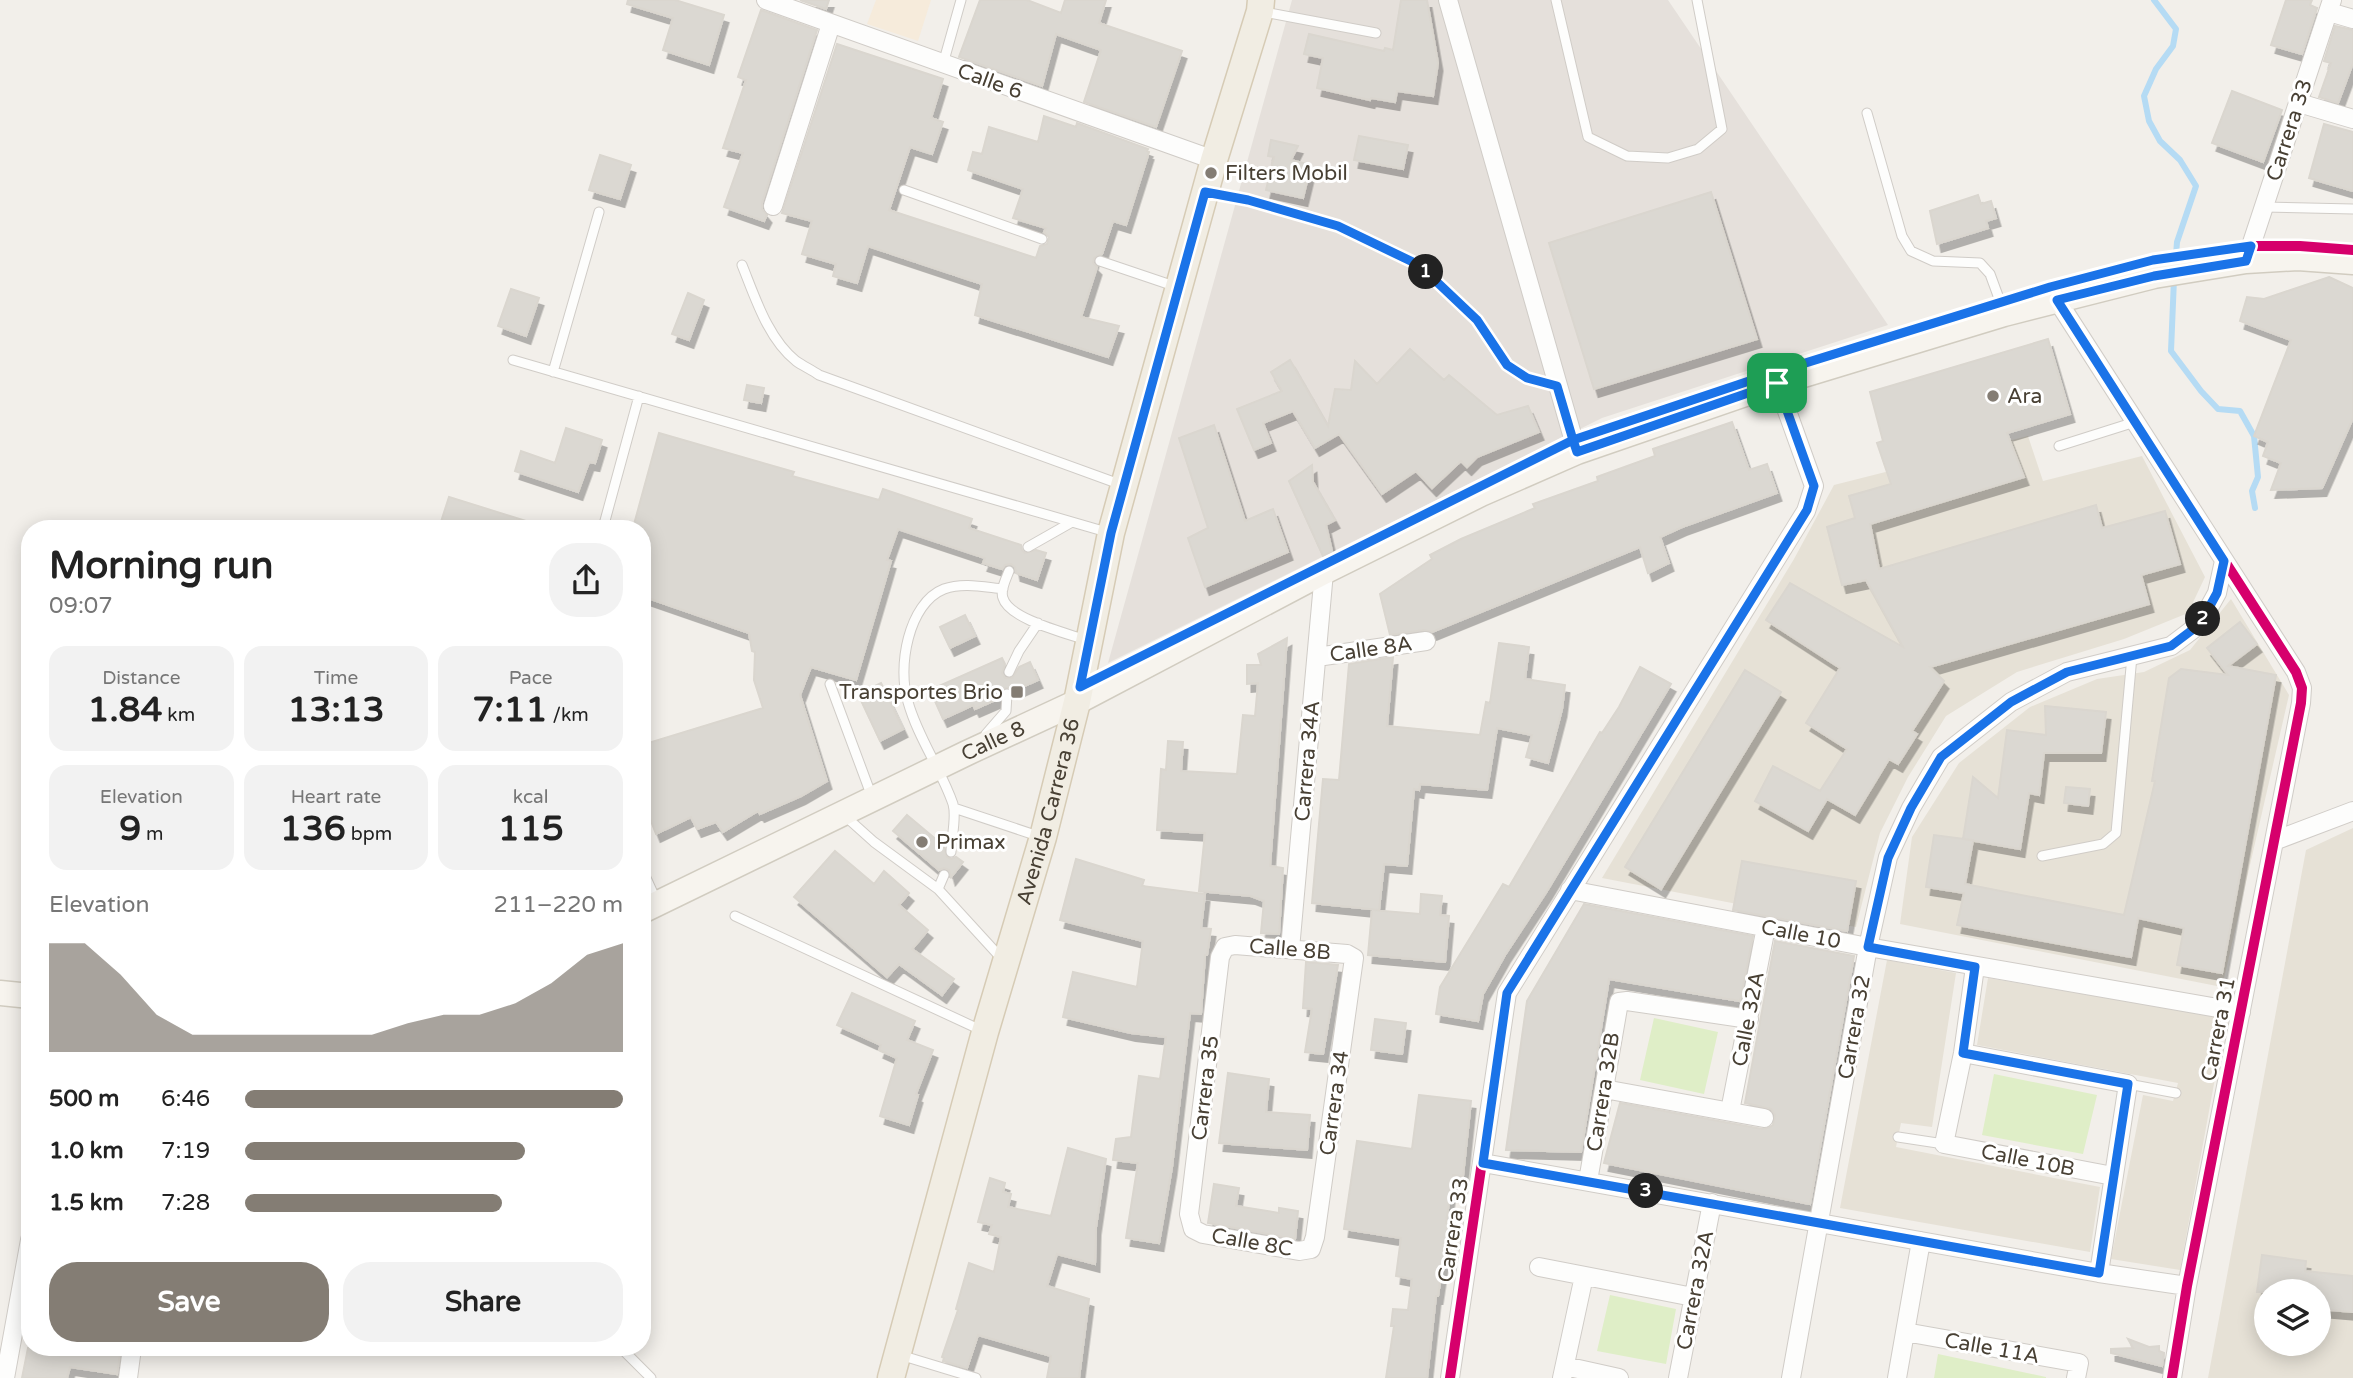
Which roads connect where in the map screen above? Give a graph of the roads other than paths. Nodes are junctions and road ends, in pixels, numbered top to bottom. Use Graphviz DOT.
graph roads {
  1 [pos="766,0"];
  2 [pos="961,0"];
  3 [pos="1448,0"];
  4 [pos="1556,0"];
  5 [pos="1698,0"];
  6 [pos="1260,6"];
  7 [pos="2330,6"];
  8 [pos="2353,19"];
  9 [pos="831,24"];
  10 [pos="1376,33"];
  11 [pos="943,64"];
  12 [pos="2298,103"];
  13 [pos="1867,113"];
  14 [pos="2353,119"];
  15 [pos="1214,160"];
  16 [pos="904,190"];
  17 [pos="1205,192"];
  18 [pos="773,206"];
  19 [pos="2264,207"];
  20 [pos="2353,209"];
  21 [pos="598,212"];
  22 [pos="1042,239"];
  23 [pos="1100,261"];
  24 [pos="2246,261"];
  25 [pos="2353,262"];
  26 [pos="742,265"];
  27 [pos="1179,288"];
  28 [pos="2057,300"];
  29 [pos="2004,314"];
  30 [pos="513,360"];
  31 [pos="553,372"];
  32 [pos="1777,383"];
  33 [pos="1557,386"];
  34 [pos="639,396"];
  35 [pos="2135,422"];
  36 [pos="2059,446"];
  37 [pos="1577,452"];
  38 [pos="1124,486"];
  39 [pos="605,520"];
  40 [pos="1072,522"];
  41 [pos="1111,533"];
  42 [pos="1028,547"];
  43 [pos="2224,561"];
  44 [pos="1009,571"];
  45 [pos="1324,572"];
  46 [pos="1003,589"];
  47 [pos="1038,623"];
  48 [pos="1426,641"];
  49 [pos="1090,642"];
  50 [pos="2132,656"];
  51 [pos="1317,657"];
  52 [pos="1009,672"];
  53 [pos="830,684"];
  54 [pos="1007,694"];
  55 [pos="1077,702"];
  56 [pos="967,752"];
  57 [pos="936,767"];
  58 [pos="872,799"];
  59 [pos="954,807"];
  60 [pos="2353,811"];
  61 [pos="841,814"];
  62 [pos="1043,837"];
  63 [pos="2274,841"];
  64 [pos="951,852"];
  65 [pos="2042,856"];
  66 [pos="944,875"];
  67 [pos="938,889"];
  68 [pos="1570,890"];
  69 [pos="651,907"];
  70 [pos="735,916"];
  71 [pos="1766,927"];
  72 [pos="1224,947"];
  73 [pos="1868,947"];
  74 [pos="1290,949"];
  75 [pos="1354,958"];
  76 [pos="1005,963"];
  77 [pos="1975,967"];
  78 [pos="0,993"];
  79 [pos="21,995"];
  80 [pos="2241,1012"];
  81 [pos="1749,1019"];
  82 [pos="985,1032"];
  83 [pos="1963,1053"];
  84 [pos="2128,1084"];
  85 [pos="1604,1089"];
  86 [pos="2176,1093"];
  87 [pos="1730,1111"];
  88 [pos="1763,1118"];
  89 [pos="1898,1137"];
  90 [pos="1944,1144"];
  91 [pos="1483,1163"];
  92 [pos="2113,1176"];
  93 [pos="1588,1181"];
  94 [pos="1712,1203"];
  95 [pos="1819,1222"];
  96 [pos="1193,1229"];
  97 [pos="1921,1241"];
  98 [pos="1311,1248"];
  99 [pos="1539,1267"];
  100 [pos="2099,1273"];
  101 [pos="1584,1276"];
  102 [pos="2187,1286"];
  103 [pos="21,1290"];
  104 [pos="1693,1297"];
  105 [pos="1905,1332"];
  106 [pos="131,1356"];
  107 [pos="629,1356"];
  108 [pos="894,1366"];
  109 [pos="2078,1371"];
  110 [pos="1564,1372"];
  111 [pos="5,1378"];
  112 [pos="128,1378"];
  113 [pos="652,1378"];
  114 [pos="976,1378"];
  115 [pos="1450,1378"];
  116 [pos="1619,1378"];
  117 [pos="1678,1378"];
  118 [pos="1791,1378"];
  119 [pos="1896,1378"];
  120 [pos="2172,1378"];
  1 -- 9 [label="street, Calle 6"];
  2 -- 11 [label="lane"];
  3 -- 33 [label="street"];
  4 -- 5 [label="lane"];
  6 -- 10 [label="lane"];
  6 -- 15 [label="main road, Avenida Carrera 36"];
  7 -- 8 [label="street"];
  7 -- 12 [label="street, Carrera 33"];
  9 -- 11 [label="street, Calle 6"];
  9 -- 18 [label="street"];
  11 -- 15 [label="street, Calle 6"];
  12 -- 14 [label="street"];
  12 -- 19 [label="street, Carrera 33"];
  13 -- 29 [label="lane"];
  15 -- 17 [label="main road, Avenida Carrera 36"];
  16 -- 22 [label="lane"];
  17 -- 27 [label="main road, Avenida Carrera 36"];
  17 -- 33 [label="lane"];
  19 -- 20 [label="lane"];
  19 -- 24 [label="street, Carrera 33"];
  21 -- 31 [label="lane"];
  23 -- 27 [label="lane"];
  24 -- 25 [label="main road, Calle 8"];
  24 -- 28 [label="main road, Calle 8"];
  26 -- 38 [label="lane"];
  27 -- 38 [label="main road, Avenida Carrera 36"];
  28 -- 29 [label="main road, Calle 8"];
  28 -- 35 [label="street"];
  29 -- 32 [label="main road, Calle 8"];
  30 -- 31 [label="lane"];
  31 -- 34 [label="lane"];
  32 -- 37 [label="main road, Calle 8"];
  32 -- 68 [label="street, Carrera 33"];
  33 -- 37 [label="street"];
  34 -- 39 [label="lane"];
  34 -- 40 [label="lane"];
  35 -- 36 [label="lane"];
  35 -- 43 [label="street"];
  37 -- 45 [label="main road, Calle 8"];
  38 -- 41 [label="main road, Avenida Carrera 36"];
  40 -- 41 [label="lane"];
  40 -- 42 [label="lane"];
  41 -- 49 [label="main road, Avenida Carrera 36"];
  43 -- 50 [label="street, Carrera 32"];
  43 -- 63 [label="street, Carrera 31"];
  44 -- 46 [label="lane"];
  45 -- 51 [label="street, Carrera 34A"];
  45 -- 55 [label="main road, Calle 8"];
  46 -- 47 [label="lane"];
  46 -- 57 [label="lane"];
  47 -- 49 [label="lane"];
  47 -- 52 [label="lane"];
  48 -- 51 [label="street, Calle 8A"];
  49 -- 55 [label="main road, Avenida Carrera 36"];
  50 -- 65 [label="lane"];
  50 -- 73 [label="street, Carrera 32"];
  51 -- 74 [label="street, Carrera 34A"];
  53 -- 58 [label="lane"];
  54 -- 56 [label="lane"];
  55 -- 56 [label="main road, Calle 8"];
  55 -- 62 [label="main road, Avenida Carrera 36"];
  56 -- 57 [label="main road, Calle 8"];
  57 -- 58 [label="main road, Calle 8"];
  57 -- 59 [label="lane"];
  58 -- 61 [label="main road, Calle 8"];
  59 -- 62 [label="lane"];
  59 -- 64 [label="lane"];
  60 -- 63 [label="street"];
  61 -- 67 [label="lane"];
  61 -- 69 [label="main road, Calle 8"];
  62 -- 76 [label="main road, Avenida Carrera 36"];
  63 -- 80 [label="street, Carrera 31"];
  66 -- 67 [label="lane"];
  67 -- 76 [label="lane"];
  68 -- 71 [label="street, Calle 10"];
  68 -- 91 [label="street, Carrera 33"];
  70 -- 82 [label="lane"];
  71 -- 73 [label="street, Calle 10"];
  71 -- 81 [label="street, Calle 32A"];
  72 -- 74 [label="street, Calle 8B"];
  72 -- 96 [label="street, Carrera 35"];
  73 -- 77 [label="street, Calle 10"];
  73 -- 95 [label="street, Carrera 32"];
  74 -- 75 [label="street, Calle 8B"];
  75 -- 98 [label="street, Carrera 34"];
  76 -- 82 [label="main road, Avenida Carrera 36"];
  77 -- 80 [label="street, Calle 10"];
  77 -- 83 [label="street"];
  78 -- 79 [label="main road"];
  80 -- 102 [label="street, Carrera 31"];
  81 -- 85 [label="street, Carrera 32B"];
  81 -- 87 [label="street, Calle 32A"];
  82 -- 108 [label="main road, Avenida Carrera 36"];
  83 -- 84 [label="street"];
  83 -- 90 [label="street"];
  84 -- 86 [label="lane"];
  84 -- 92 [label="street"];
  85 -- 87 [label="street"];
  85 -- 93 [label="street, Carrera 32B"];
  87 -- 88 [label="street"];
  89 -- 90 [label="lane"];
  90 -- 92 [label="street, Calle 10B"];
  91 -- 93 [label="street"];
  91 -- 115 [label="street, Carrera 33"];
  92 -- 100 [label="street"];
  93 -- 94 [label="street"];
  94 -- 95 [label="street"];
  94 -- 104 [label="street, Carrera 32A"];
  95 -- 97 [label="street"];
  95 -- 118 [label="street, Carrera 32"];
  96 -- 98 [label="street, Calle 8C"];
  97 -- 100 [label="street"];
  97 -- 105 [label="street"];
  99 -- 101 [label="street"];
  100 -- 102 [label="street"];
  101 -- 104 [label="street"];
  101 -- 110 [label="street"];
  102 -- 120 [label="street, Carrera 31"];
  103 -- 111 [label="street"];
  104 -- 117 [label="street, Carrera 32A"];
  105 -- 109 [label="street, Calle 11A"];
  105 -- 119 [label="street"];
  106 -- 112 [label="street"];
  107 -- 113 [label="lane"];
  108 -- 114 [label="lane"];
  110 -- 116 [label="street"];
}
